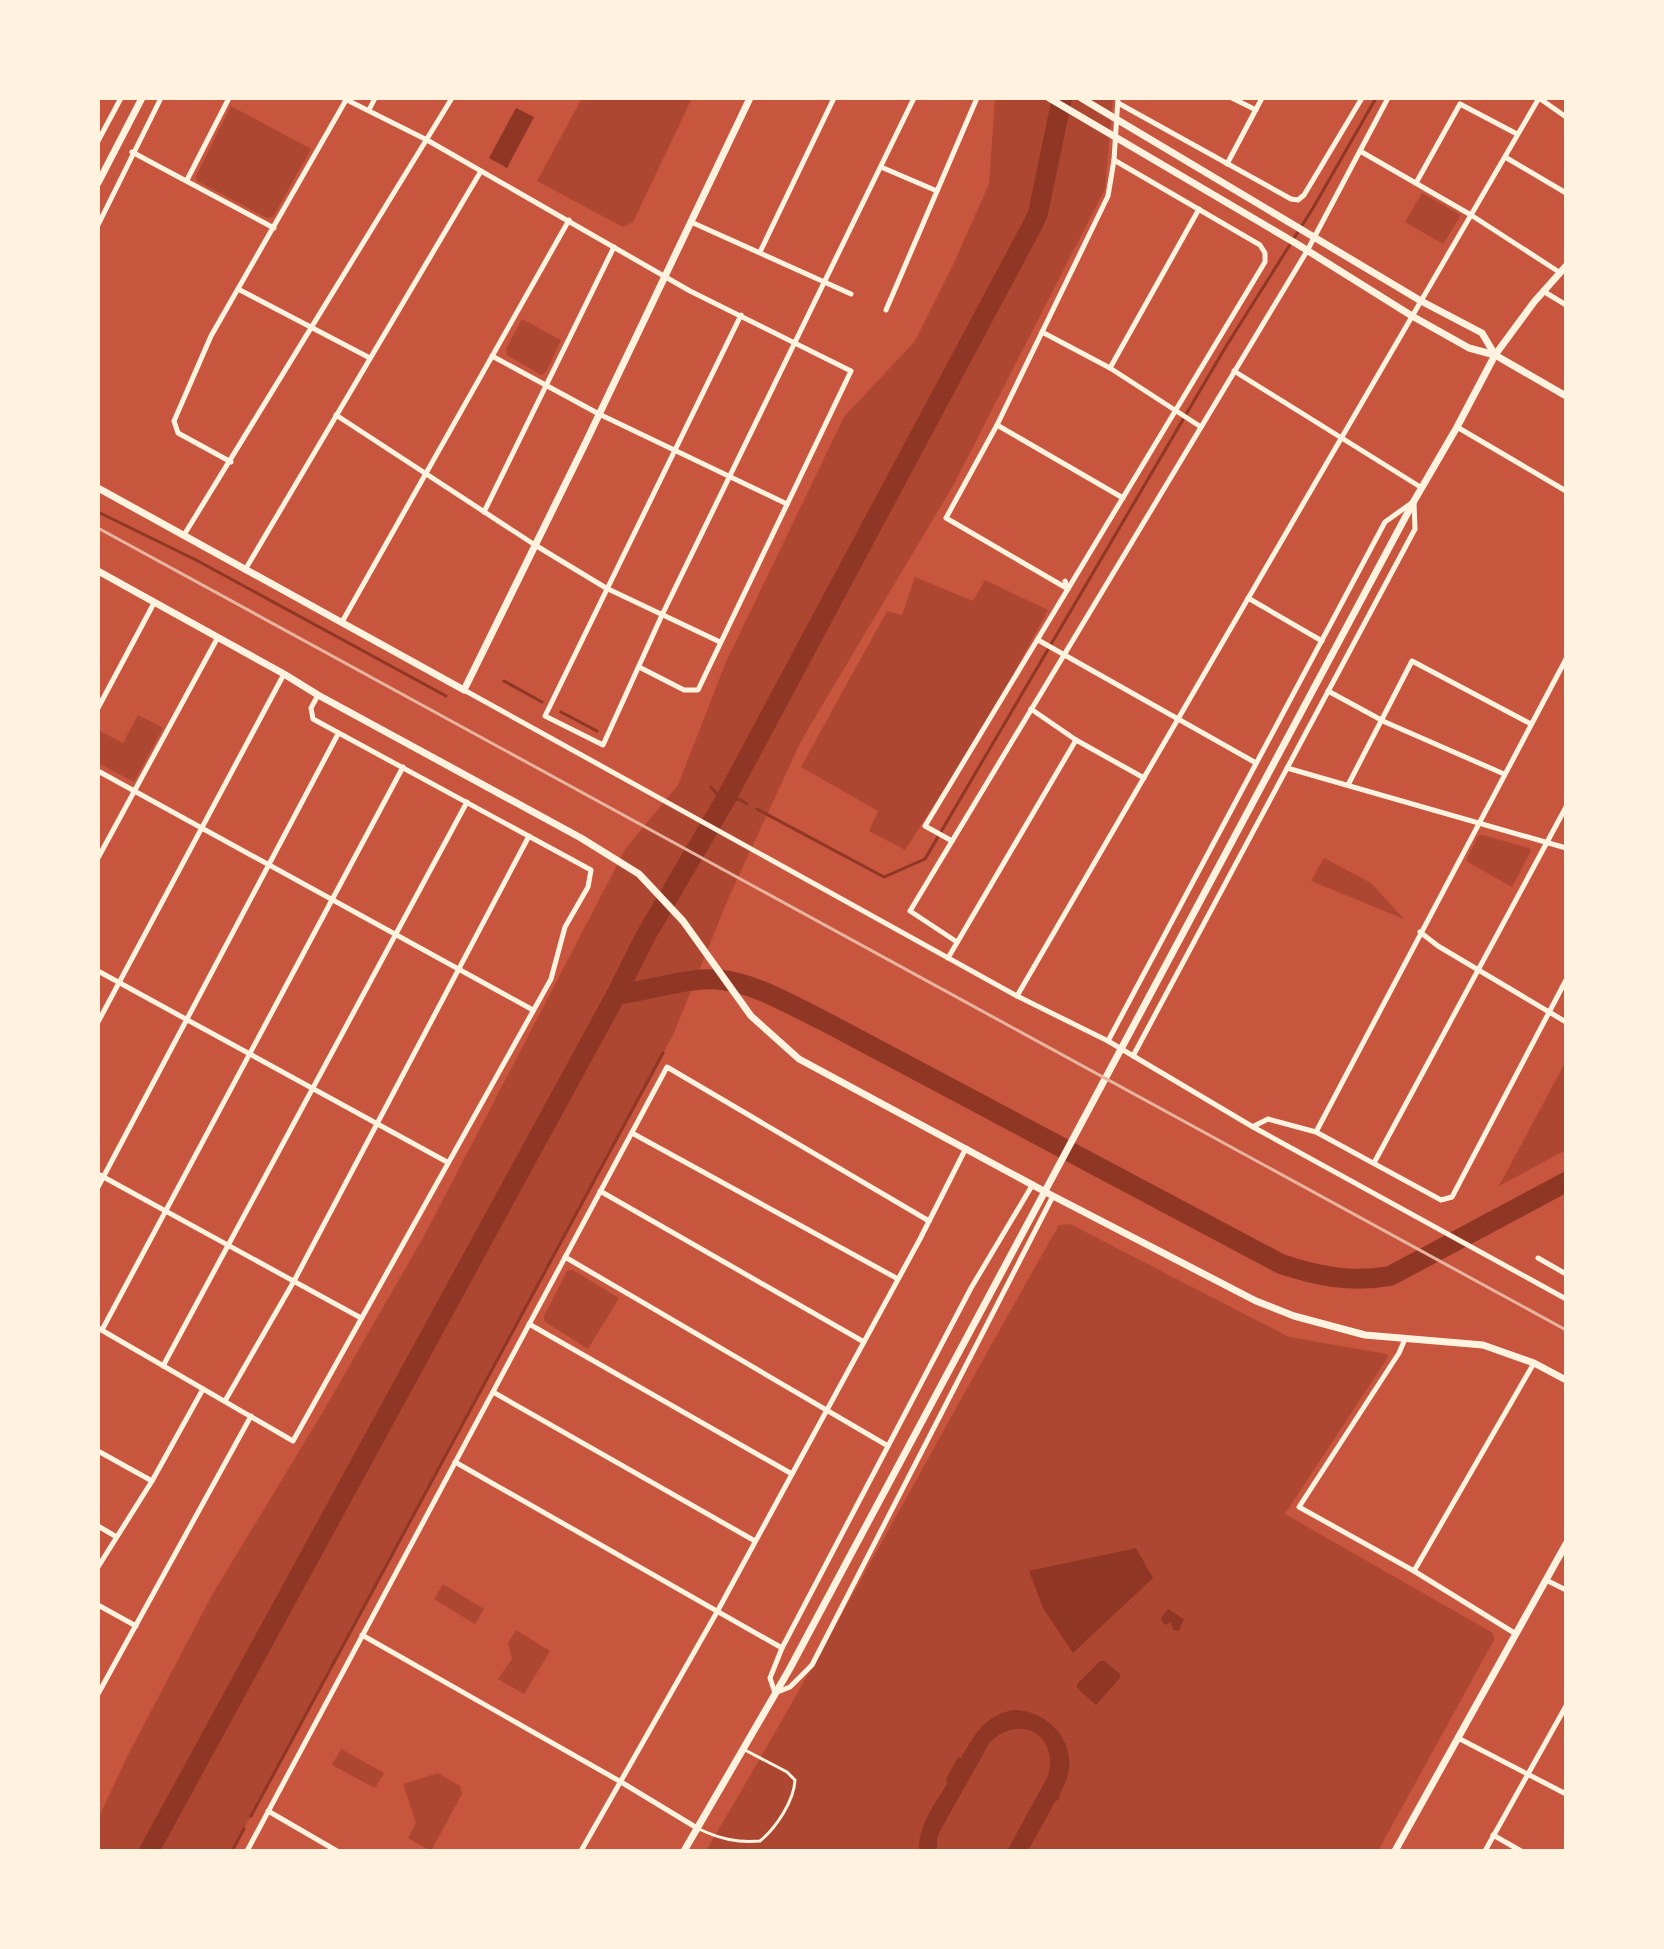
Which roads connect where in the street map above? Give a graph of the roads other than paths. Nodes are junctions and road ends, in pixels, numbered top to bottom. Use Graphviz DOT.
graph roads {
  1 [pos="121,98"];
  2 [pos="142,98"];
  3 [pos="161,98"];
  4 [pos="229,98"];
  5 [pos="375,98"];
  6 [pos="452,98"];
  7 [pos="834,98"];
  8 [pos="914,98"];
  9 [pos="977,98"];
  10 [pos="1049,98"];
  11 [pos="1081,98"];
  12 [pos="1232,98"];
  13 [pos="1262,98"];
  14 [pos="1362,98"];
  15 [pos="1388,98"];
  16 [pos="1539,98"];
  17 [pos="344,99"];
  18 [pos="746,99"];
  19 [pos="1118,100"];
  20 [pos="369,110"];
  21 [pos="1256,110"];
  22 [pos="1566,117"];
  23 [pos="1518,134"];
  24 [pos="99,136"];
  25 [pos="427,140"];
  26 [pos="1360,151"];
  27 [pos="132,152"];
  28 [pos="1505,157"];
  29 [pos="1114,160"];
  30 [pos="1227,164"];
  31 [pos="881,167"];
  32 [pos="481,171"];
  33 [pos="187,180"];
  34 [pos="98,183"];
  35 [pos="1416,183"];
  36 [pos="937,191"];
  37 [pos="1566,193"];
  38 [pos="1199,209"];
  39 [pos="1471,215"];
  40 [pos="569,220"];
  41 [pos="691,222"];
  42 [pos="98,225"];
  43 [pos="274,228"];
  44 [pos="1315,237"];
  45 [pos="614,246"];
  46 [pos="1307,251"];
  47 [pos="760,252"];
  48 [pos="1566,266"];
  49 [pos="1559,272"];
  50 [pos="665,277"];
  51 [pos="825,283"];
  52 [pos="238,289"];
  53 [pos="1543,291"];
  54 [pos="851,294"];
  55 [pos="1421,301"];
  56 [pos="1566,305"];
  57 [pos="886,310"];
  58 [pos="741,315"];
  59 [pos="1412,316"];
  60 [pos="312,328"];
  61 [pos="1042,332"];
  62 [pos="795,344"];
  63 [pos="1495,355"];
  64 [pos="492,356"];
  65 [pos="369,357"];
  66 [pos="1110,368"];
  67 [pos="1234,371"];
  68 [pos="546,387"];
  69 [pos="1566,396"];
  70 [pos="1178,412"];
  71 [pos="599,414"];
  72 [pos="336,415"];
  73 [pos="997,425"];
  74 [pos="1201,427"];
  75 [pos="1457,427"];
  76 [pos="1341,439"];
  77 [pos="674,451"];
  78 [pos="231,462"];
  79 [pos="426,473"];
  80 [pos="729,478"];
  81 [pos="98,488"];
  82 [pos="1422,488"];
  83 [pos="1566,491"];
  84 [pos="1123,498"];
  85 [pos="1414,501"];
  86 [pos="787,504"];
  87 [pos="484,512"];
  88 [pos="184,535"];
  89 [pos="535,545"];
  90 [pos="245,570"];
  91 [pos="98,571"];
  92 [pos="1065,581"];
  93 [pos="606,588"];
  94 [pos="1068,589"];
  95 [pos="1248,598"];
  96 [pos="155,602"];
  97 [pos="662,615"];
  98 [pos="341,623"];
  99 [pos="218,637"];
  100 [pos="1040,641"];
  101 [pos="1322,641"];
  102 [pos="720,642"];
  103 [pos="1061,655"];
  104 [pos="1566,659"];
  105 [pos="639,667"];
  106 [pos="284,674"];
  107 [pos="464,690"];
  108 [pos="1328,691"];
  109 [pos="318,695"];
  110 [pos="98,708"];
  111 [pos="1031,709"];
  112 [pos="1177,720"];
  113 [pos="1382,720"];
  114 [pos="1531,724"];
  115 [pos="338,734"];
  116 [pos="1076,740"];
  117 [pos="1256,763"];
  118 [pos="403,767"];
  119 [pos="1287,768"];
  120 [pos="98,771"];
  121 [pos="1504,774"];
  122 [pos="1144,778"];
  123 [pos="1348,785"];
  124 [pos="134,791"];
  125 [pos="467,802"];
  126 [pos="1566,807"];
  127 [pos="1478,823"];
  128 [pos="201,827"];
  129 [pos="529,836"];
  130 [pos="950,840"];
  131 [pos="1547,842"];
  132 [pos="1566,848"];
  133 [pos="98,858"];
  134 [pos="267,865"];
  135 [pos="332,900"];
  136 [pos="1420,932"];
  137 [pos="395,935"];
  138 [pos="957,942"];
  139 [pos="948,958"];
  140 [pos="1479,969"];
  141 [pos="459,970"];
  142 [pos="98,971"];
  143 [pos="1566,980"];
  144 [pos="119,982"];
  145 [pos="1017,996"];
  146 [pos="533,1010"];
  147 [pos="1549,1012"];
  148 [pos="187,1020"];
  149 [pos="98,1022"];
  150 [pos="1566,1022"];
  151 [pos="1108,1041"];
  152 [pos="250,1054"];
  153 [pos="1133,1056"];
  154 [pos="312,1089"];
  155 [pos="376,1123"];
  156 [pos="1253,1127"];
  157 [pos="1316,1132"];
  158 [pos="632,1133"];
  159 [pos="966,1148"];
  160 [pos="447,1162"];
  161 [pos="1374,1163"];
  162 [pos="101,1176"];
  163 [pos="1033,1184"];
  164 [pos="98,1187"];
  165 [pos="600,1191"];
  166 [pos="1053,1196"];
  167 [pos="165,1211"];
  168 [pos="929,1221"];
  169 [pos="229,1245"];
  170 [pos="565,1257"];
  171 [pos="1538,1258"];
  172 [pos="1566,1274"];
  173 [pos="898,1279"];
  174 [pos="294,1281"];
  175 [pos="1566,1299"];
  176 [pos="361,1318"];
  177 [pos="529,1324"];
  178 [pos="100,1329"];
  179 [pos="1405,1339"];
  180 [pos="864,1342"];
  181 [pos="1534,1363"];
  182 [pos="163,1366"];
  183 [pos="1566,1380"];
  184 [pos="203,1389"];
  185 [pos="493,1392"];
  186 [pos="225,1401"];
  187 [pos="827,1409"];
  188 [pos="251,1416"];
  189 [pos="888,1446"];
  190 [pos="98,1451"];
  191 [pos="455,1462"];
  192 [pos="792,1474"];
  193 [pos="152,1481"];
  194 [pos="98,1526"];
  195 [pos="115,1536"];
  196 [pos="755,1541"];
  197 [pos="1566,1544"];
  198 [pos="98,1567"];
  199 [pos="1414,1571"];
  200 [pos="1546,1580"];
  201 [pos="1566,1590"];
  202 [pos="98,1605"];
  203 [pos="717,1612"];
  204 [pos="136,1626"];
  205 [pos="1516,1634"];
  206 [pos="362,1635"];
  207 [pos="782,1648"];
  208 [pos="775,1693"];
  209 [pos="98,1694"];
  210 [pos="1565,1708"];
  211 [pos="1458,1738"];
  212 [pos="743,1749"];
  213 [pos="1529,1773"];
  214 [pos="621,1782"];
  215 [pos="1566,1794"];
  216 [pos="268,1811"];
  217 [pos="697,1828"];
  218 [pos="1493,1835"];
  219 [pos="247,1851"];
  220 [pos="337,1851"];
  221 [pos="581,1851"];
  222 [pos="684,1851"];
  223 [pos="1395,1851"];
  224 [pos="1485,1851"];
  225 [pos="1521,1851"];
  1 -- 24 [label="street"];
  2 -- 34 [label="street"];
  3 -- 27 [label="street"];
  4 -- 33 [label="street"];
  5 -- 20 [label="street"];
  6 -- 25 [label="street"];
  7 -- 47 [label="street"];
  8 -- 31 [label="street"];
  9 -- 36 [label="street"];
  10 -- 46 [label="street"];
  11 -- 44 [label="street"];
  12 -- 21 [label="street"];
  13 -- 21 [label="street"];
  14 -- 30 [label="street"];
  15 -- 26 [label="street"];
  16 -- 22 [label="street"];
  16 -- 23 [label="street"];
  17 -- 20 [label="street"];
  17 -- 43 [label="street"];
  18 -- 41 [label="street"];
  19 -- 29 [label="street"];
  19 -- 30 [label="street"];
  20 -- 25 [label="street"];
  21 -- 30 [label="street"];
  23 -- 28 [label="street"];
  23 -- 35 [label="street"];
  25 -- 32 [label="street"];
  25 -- 60 [label="street"];
  26 -- 35 [label="street"];
  26 -- 44 [label="street"];
  27 -- 33 [label="street"];
  27 -- 42 [label="street"];
  28 -- 37 [label="street"];
  28 -- 39 [label="street"];
  29 -- 38 [label="street"];
  29 -- 61 [label="street"];
  31 -- 36 [label="street"];
  31 -- 51 [label="street"];
  32 -- 40 [label="street"];
  32 -- 65 [label="street"];
  33 -- 43 [label="street"];
  35 -- 39 [label="street"];
  36 -- 57 [label="street"];
  38 -- 66 [label="street"];
  38 -- 70 [label="street"];
  39 -- 49 [label="street"];
  39 -- 55 [label="street"];
  40 -- 45 [label="street"];
  40 -- 64 [label="street"];
  41 -- 47 [label="street"];
  41 -- 50 [label="street"];
  43 -- 52 [label="street"];
  44 -- 46 [label="street"];
  44 -- 55 [label="street"];
  45 -- 50 [label="street"];
  45 -- 68 [label="street"];
  46 -- 59 [label="street"];
  46 -- 67 [label="street"];
  47 -- 51 [label="street"];
  48 -- 49 [label="street"];
  49 -- 53 [label="street"];
  50 -- 58 [label="street"];
  50 -- 71 [label="street"];
  51 -- 54 [label="street"];
  51 -- 62 [label="street"];
  52 -- 60 [label="street"];
  52 -- 78 [label="street"];
  53 -- 56 [label="street"];
  53 -- 63 [label="street"];
  55 -- 59 [label="street"];
  55 -- 63 [label="street"];
  58 -- 62 [label="street"];
  58 -- 77 [label="street"];
  59 -- 63 [label="street"];
  59 -- 76 [label="street"];
  60 -- 65 [label="street"];
  60 -- 78 [label="street"];
  61 -- 66 [label="street"];
  61 -- 73 [label="street"];
  62 -- 80 [label="street"];
  62 -- 86 [label="street"];
  63 -- 69 [label="street"];
  63 -- 75 [label="street"];
  64 -- 68 [label="street"];
  64 -- 79 [label="street"];
  65 -- 72 [label="street"];
  66 -- 70 [label="street"];
  67 -- 74 [label="street"];
  67 -- 76 [label="street"];
  68 -- 71 [label="street"];
  68 -- 87 [label="street"];
  70 -- 74 [label="street"];
  70 -- 84 [label="street"];
  71 -- 77 [label="street"];
  71 -- 89 [label="street"];
  72 -- 79 [label="street"];
  72 -- 90 [label="street"];
  73 -- 84 [label="street"];
  73 -- 94 [label="street"];
  74 -- 103 [label="street"];
  75 -- 82 [label="street"];
  75 -- 83 [label="street"];
  76 -- 82 [label="street"];
  76 -- 95 [label="street"];
  77 -- 80 [label="street"];
  77 -- 93 [label="street"];
  78 -- 88 [label="street"];
  79 -- 87 [label="street"];
  79 -- 98 [label="street"];
  80 -- 86 [label="street"];
  80 -- 97 [label="street"];
  81 -- 88 [label="street"];
  82 -- 85 [label="street"];
  84 -- 94 [label="street"];
  85 -- 101 [label="street"];
  85 -- 108 [label="street"];
  85 -- 208 [label="street"];
  86 -- 102 [label="street"];
  87 -- 89 [label="street"];
  88 -- 90 [label="street"];
  89 -- 93 [label="street"];
  89 -- 107 [label="street"];
  90 -- 98 [label="street"];
  91 -- 96 [label="street"];
  92 -- 94 [label="street"];
  93 -- 97 [label="street"];
  93 -- 105 [label="street"];
  94 -- 100 [label="street"];
  95 -- 101 [label="street"];
  95 -- 112 [label="street"];
  96 -- 99 [label="street"];
  96 -- 110 [label="street"];
  97 -- 102 [label="street"];
  97 -- 105 [label="street"];
  98 -- 107 [label="street"];
  99 -- 106 [label="street"];
  99 -- 124 [label="street"];
  100 -- 103 [label="street"];
  100 -- 130 [label="street"];
  101 -- 117 [label="street"];
  102 -- 105 [label="street"];
  103 -- 111 [label="street"];
  103 -- 112 [label="street"];
  104 -- 114 [label="street"];
  106 -- 109 [label="street"];
  106 -- 128 [label="street"];
  107 -- 139 [label="street"];
  108 -- 113 [label="street"];
  108 -- 119 [label="street"];
  109 -- 115 [label="street"];
  109 -- 159 [label="street"];
  111 -- 116 [label="street"];
  111 -- 130 [label="street"];
  112 -- 117 [label="street"];
  112 -- 122 [label="street"];
  113 -- 114 [label="street"];
  113 -- 121 [label="street"];
  113 -- 123 [label="street"];
  114 -- 121 [label="street"];
  115 -- 118 [label="street"];
  115 -- 134 [label="street"];
  116 -- 122 [label="street"];
  116 -- 138 [label="street"];
  117 -- 151 [label="street"];
  118 -- 125 [label="street"];
  118 -- 135 [label="street"];
  119 -- 123 [label="street"];
  119 -- 153 [label="street"];
  120 -- 124 [label="street"];
  121 -- 127 [label="street"];
  122 -- 145 [label="street"];
  123 -- 127 [label="street"];
  124 -- 128 [label="street"];
  124 -- 133 [label="street"];
  125 -- 129 [label="street"];
  125 -- 137 [label="street"];
  126 -- 131 [label="street"];
  127 -- 131 [label="street"];
  127 -- 136 [label="street"];
  128 -- 134 [label="street"];
  128 -- 144 [label="street"];
  129 -- 141 [label="street"];
  129 -- 146 [label="street"];
  130 -- 138 [label="street"];
  131 -- 132 [label="street"];
  131 -- 140 [label="street"];
  134 -- 135 [label="street"];
  134 -- 148 [label="street"];
  135 -- 137 [label="street"];
  135 -- 152 [label="street"];
  136 -- 140 [label="street"];
  136 -- 157 [label="street"];
  137 -- 141 [label="street"];
  137 -- 154 [label="street"];
  138 -- 139 [label="street"];
  139 -- 145 [label="street"];
  140 -- 147 [label="street"];
  140 -- 161 [label="street"];
  141 -- 146 [label="street"];
  141 -- 155 [label="street"];
  142 -- 144 [label="street"];
  143 -- 147 [label="street"];
  144 -- 148 [label="street"];
  144 -- 149 [label="street"];
  145 -- 151 [label="street"];
  146 -- 160 [label="street"];
  147 -- 150 [label="street"];
  147 -- 161 [label="street"];
  148 -- 152 [label="street"];
  148 -- 162 [label="street"];
  151 -- 153 [label="street"];
  152 -- 154 [label="street"];
  152 -- 167 [label="street"];
  153 -- 156 [label="street"];
  154 -- 155 [label="street"];
  154 -- 169 [label="street"];
  155 -- 160 [label="street"];
  155 -- 174 [label="street"];
  156 -- 157 [label="street"];
  156 -- 175 [label="street"];
  157 -- 161 [label="street"];
  158 -- 165 [label="street"];
  158 -- 168 [label="street"];
  158 -- 173 [label="street"];
  159 -- 163 [label="street"];
  159 -- 168 [label="street"];
  160 -- 176 [label="street"];
  162 -- 164 [label="street"];
  162 -- 167 [label="street"];
  163 -- 166 [label="street"];
  163 -- 189 [label="street"];
  165 -- 170 [label="street"];
  165 -- 180 [label="street"];
  166 -- 179 [label="street"];
  166 -- 208 [label="street"];
  167 -- 169 [label="street"];
  167 -- 178 [label="street"];
  168 -- 173 [label="street"];
  169 -- 174 [label="street"];
  169 -- 182 [label="street"];
  170 -- 177 [label="street"];
  170 -- 187 [label="street"];
  171 -- 172 [label="street"];
  173 -- 180 [label="street"];
  174 -- 176 [label="street"];
  174 -- 186 [label="street"];
  176 -- 188 [label="street"];
  177 -- 185 [label="street"];
  177 -- 192 [label="street"];
  178 -- 182 [label="street"];
  179 -- 181 [label="street"];
  179 -- 199 [label="street"];
  180 -- 187 [label="street"];
  181 -- 183 [label="street"];
  181 -- 199 [label="street"];
  182 -- 184 [label="street"];
  184 -- 186 [label="street"];
  184 -- 193 [label="street"];
  185 -- 191 [label="street"];
  185 -- 196 [label="street"];
  186 -- 188 [label="street"];
  187 -- 189 [label="street"];
  187 -- 192 [label="street"];
  188 -- 204 [label="street"];
  189 -- 207 [label="street"];
  190 -- 193 [label="street"];
  191 -- 203 [label="street"];
  191 -- 206 [label="street"];
  192 -- 196 [label="street"];
  193 -- 195 [label="street"];
  194 -- 195 [label="street"];
  195 -- 198 [label="street"];
  196 -- 203 [label="street"];
  197 -- 200 [label="street"];
  199 -- 205 [label="street"];
  200 -- 201 [label="street"];
  200 -- 205 [label="street"];
  202 -- 204 [label="street"];
  203 -- 207 [label="street"];
  203 -- 214 [label="street"];
  204 -- 209 [label="street"];
  205 -- 211 [label="street"];
  206 -- 214 [label="street"];
  206 -- 216 [label="street"];
  207 -- 208 [label="street"];
  208 -- 212 [label="street"];
  210 -- 213 [label="street"];
  211 -- 213 [label="street"];
  211 -- 223 [label="street"];
  212 -- 217 [label="street"];
  212 -- 217 [label="lane"];
  213 -- 215 [label="street"];
  213 -- 218 [label="street"];
  214 -- 217 [label="street"];
  214 -- 221 [label="street"];
  216 -- 219 [label="street"];
  216 -- 220 [label="street"];
  217 -- 222 [label="street"];
  218 -- 224 [label="street"];
  218 -- 225 [label="street"];
}
